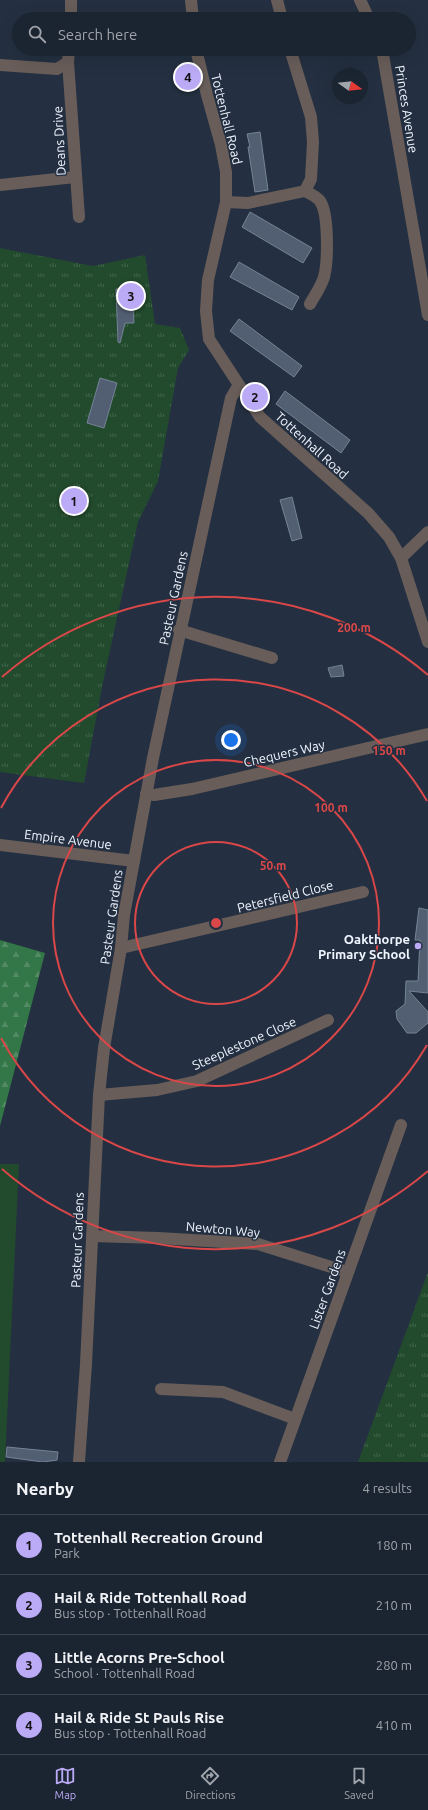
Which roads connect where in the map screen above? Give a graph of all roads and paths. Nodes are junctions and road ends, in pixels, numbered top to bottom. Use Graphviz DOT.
graph roads {
  1 [pos="71,0"];
  2 [pos="191,0"];
  3 [pos="277,0"];
  4 [pos="360,0"];
  5 [pos="71,12"];
  6 [pos="192,12"];
  7 [pos="280,12"];
  8 [pos="366,12"];
  9 [pos="68,56"];
  10 [pos="198,56"];
  11 [pos="292,56"];
  12 [pos="383,56"];
  13 [pos="68,62"];
  14 [pos="0,65"];
  15 [pos="75,177"];
  16 [pos="0,185"];
  17 [pos="310,193"];
  18 [pos="226,202"];
  19 [pos="79,217"];
  20 [pos="310,304"];
  21 [pos="428,315"];
  22 [pos="238,386"];
  23 [pos="428,532"];
  24 [pos="401,558"];
  25 [pos="180,630"];
  26 [pos="428,642"];
  27 [pos="272,658"];
  28 [pos="428,734"];
  29 [pos="146,794"];
  30 [pos="0,845"];
  31 [pos="134,861"];
  32 [pos="363,892"];
  33 [pos="121,948"];
  34 [pos="328,1020"];
  35 [pos="99,1095"];
  36 [pos="401,1125"];
  37 [pos="92,1236"];
  38 [pos="348,1272"];
  39 [pos="161,1389"];
  40 [pos="295,1419"];
  41 [pos="79,1462"];
  42 [pos="280,1462"];
  1 -- 5 [label="street"];
  2 -- 6 [label="street"];
  3 -- 7 [label="street"];
  4 -- 8 [label="street"];
  9 -- 13 [label="street, Deans Drive"];
  10 -- 18 [label="street, Tottenhall Road"];
  11 -- 17 [label="street"];
  12 -- 21 [label="street, Princes Avenue"];
  13 -- 14 [label="street"];
  13 -- 15 [label="street, Deans Drive"];
  15 -- 16 [label="street"];
  15 -- 19 [label="street, Deans Drive"];
  17 -- 18 [label="street"];
  17 -- 20 [label="street"];
  18 -- 22 [label="street, Tottenhall Road"];
  22 -- 24 [label="street, Tottenhall Road"];
  22 -- 25 [label="street, Pasteur Gardens"];
  23 -- 24 [label="street"];
  24 -- 26 [label="street, Tottenhall Road"];
  25 -- 27 [label="street"];
  25 -- 29 [label="street, Pasteur Gardens"];
  28 -- 29 [label="street, Chequers Way"];
  29 -- 31 [label="street, Pasteur Gardens"];
  30 -- 31 [label="street, Empire Avenue"];
  31 -- 33 [label="street, Pasteur Gardens"];
  32 -- 33 [label="street, Petersfield Close"];
  33 -- 35 [label="street, Pasteur Gardens"];
  34 -- 35 [label="street, Steeplestone Close"];
  35 -- 37 [label="street, Pasteur Gardens"];
  36 -- 38 [label="street, Lister Gardens"];
  37 -- 38 [label="street, Newton Way"];
  37 -- 41 [label="street, Pasteur Gardens"];
  38 -- 40 [label="street, Lister Gardens"];
  39 -- 40 [label="street"];
  40 -- 42 [label="street, Lister Gardens"];
}
